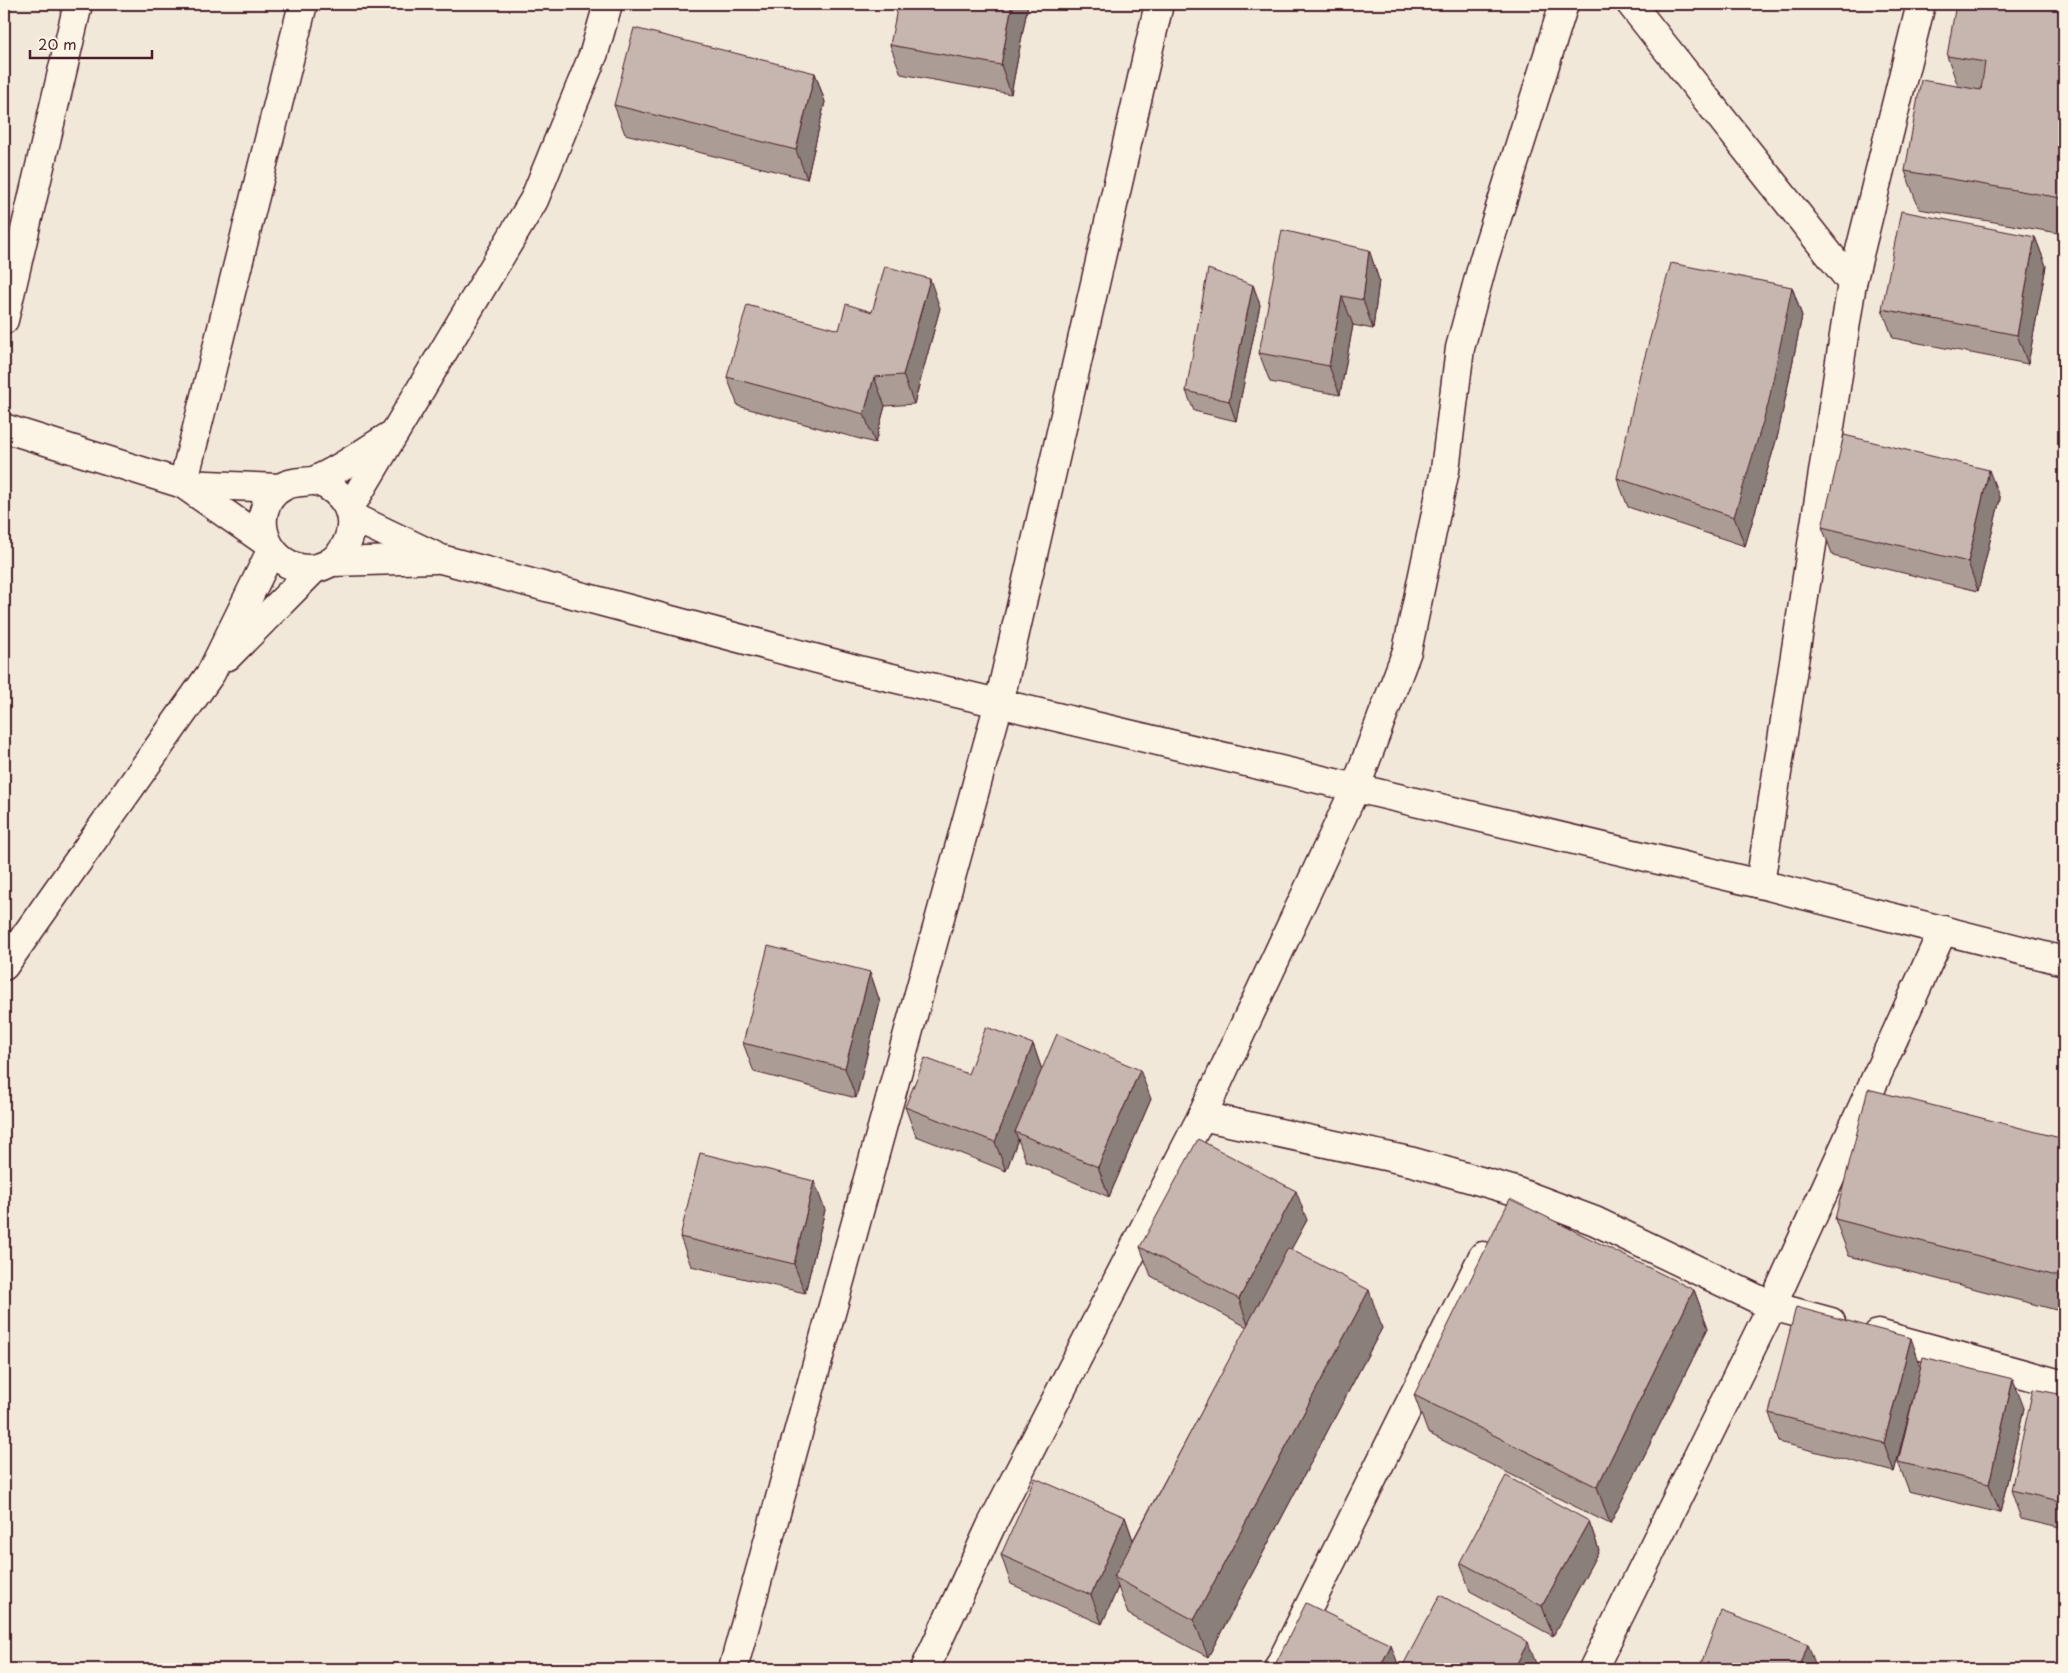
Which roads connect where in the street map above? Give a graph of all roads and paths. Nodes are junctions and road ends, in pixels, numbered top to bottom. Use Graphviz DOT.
graph roads {
  1 [pos="78,4"];
  2 [pos="304,4"];
  3 [pos="608,4"];
  4 [pos="1159,4"];
  5 [pos="1564,4"];
  6 [pos="1631,4"];
  7 [pos="1921,4"];
  8 [pos="1852,283"];
  9 [pos="4,320"];
  10 [pos="4,428"];
  11 [pos="393,434"];
  12 [pos="316,481"];
  13 [pos="183,484"];
  14 [pos="281,488"];
  15 [pos="350,513"];
  16 [pos="268,547"];
  17 [pos="441,559"];
  18 [pos="323,565"];
  19 [pos="211,674"];
  20 [pos="999,703"];
  21 [pos="1355,789"];
  22 [pos="1760,884"];
  23 [pos="1944,930"];
  24 [pos="2064,960"];
  25 [pos="4,966"];
  26 [pos="1202,1116"];
  27 [pos="1515,1191"];
  28 [pos="1772,1306"];
  29 [pos="2064,1385"];
  30 [pos="733,1669"];
  31 [pos="925,1669"];
  32 [pos="1278,1669"];
  33 [pos="1593,1669"];
  1 -- 9 [label="street"];
  2 -- 13 [label="street"];
  3 -- 11 [label="street"];
  4 -- 20 [label="street"];
  5 -- 21 [label="street"];
  6 -- 8 [label="street"];
  7 -- 8 [label="street"];
  8 -- 22 [label="street"];
  10 -- 13 [label="street"];
  11 -- 12 [label="street"];
  11 -- 15 [label="street"];
  12 -- 14 [label="street"];
  12 -- 15 [label="street"];
  13 -- 14 [label="street"];
  13 -- 16 [label="street"];
  14 -- 16 [label="street"];
  15 -- 17 [label="street"];
  15 -- 18 [label="street"];
  16 -- 18 [label="street"];
  16 -- 19 [label="street"];
  17 -- 18 [label="street"];
  17 -- 20 [label="street"];
  18 -- 19 [label="street"];
  19 -- 25 [label="street"];
  20 -- 21 [label="street"];
  20 -- 30 [label="street"];
  21 -- 22 [label="street"];
  21 -- 26 [label="street"];
  22 -- 23 [label="street"];
  23 -- 24 [label="street"];
  23 -- 28 [label="street"];
  26 -- 27 [label="street"];
  26 -- 31 [label="street"];
  27 -- 28 [label="street"];
  27 -- 32 [label="street"];
  28 -- 29 [label="street"];
  28 -- 33 [label="street"];
}
